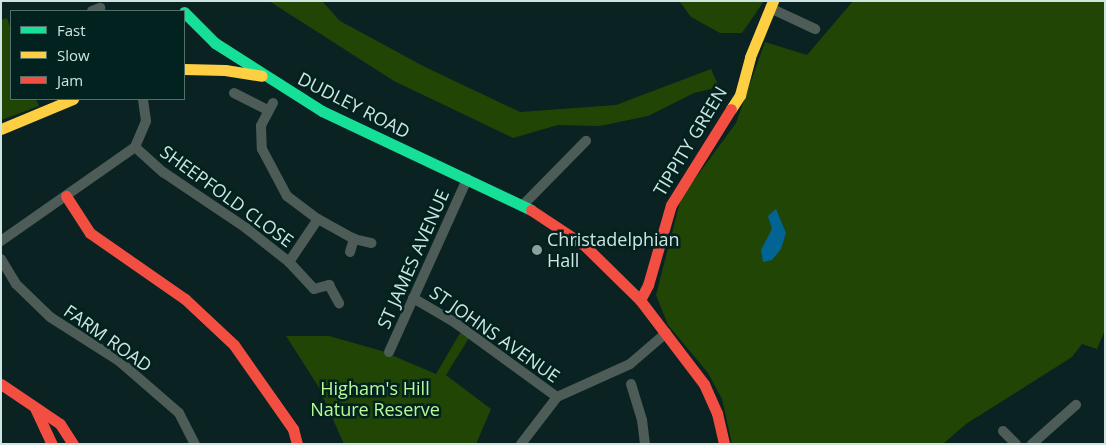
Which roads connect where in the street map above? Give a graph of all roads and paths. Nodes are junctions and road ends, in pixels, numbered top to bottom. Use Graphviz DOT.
graph roads {
  1 [pos="772,5"];
  2 [pos="185,14"];
  3 [pos="816,29"];
  4 [pos="185,68"];
  5 [pos="266,76"];
  6 [pos="234,93"];
  7 [pos="72,100"];
  8 [pos="143,100"];
  9 [pos="1,129"];
  10 [pos="586,141"];
  11 [pos="134,147"];
  12 [pos="467,179"];
  13 [pos="66,196"];
  14 [pos="524,205"];
  15 [pos="318,219"];
  16 [pos="354,239"];
  17 [pos="1,241"];
  18 [pos="372,243"];
  19 [pos="350,252"];
  20 [pos="1,259"];
  21 [pos="289,262"];
  22 [pos="413,298"];
  23 [pos="640,300"];
  24 [pos="338,303"];
  25 [pos="666,333"];
  26 [pos="389,352"];
  27 [pos="1,384"];
  28 [pos="631,384"];
  29 [pos="557,397"];
  30 [pos="32,403"];
  31 [pos="1076,405"];
  32 [pos="1003,431"];
  33 [pos="52,444"];
  34 [pos="73,444"];
  35 [pos="195,444"];
  36 [pos="297,444"];
  37 [pos="522,444"];
  38 [pos="644,444"];
  39 [pos="724,444"];
  40 [pos="1016,444"];
  41 [pos="1032,444"];
  1 -- 3 [label="street"];
  1 -- 23 [label="street, TIPPITY GREEN"];
  2 -- 5 [label="street, DUDLEY ROAD"];
  4 -- 5 [label="street"];
  5 -- 12 [label="street, DUDLEY ROAD"];
  6 -- 15 [label="street"];
  7 -- 9 [label="street"];
  8 -- 11 [label="street"];
  10 -- 14 [label="street"];
  11 -- 13 [label="street"];
  11 -- 21 [label="street, SHEEPFOLD CLOSE"];
  12 -- 14 [label="street, DUDLEY ROAD"];
  12 -- 22 [label="street, ST JAMES AVENUE"];
  13 -- 17 [label="street"];
  13 -- 36 [label="street"];
  14 -- 23 [label="street, DUDLEY ROAD"];
  15 -- 16 [label="street"];
  15 -- 21 [label="street"];
  16 -- 18 [label="street"];
  16 -- 19 [label="street"];
  20 -- 35 [label="street, FARM ROAD"];
  21 -- 24 [label="street, SHEEPFOLD CLOSE"];
  22 -- 26 [label="street, ST JAMES AVENUE"];
  22 -- 29 [label="street, ST JOHNS AVENUE"];
  23 -- 25 [label="street, DUDLEY ROAD"];
  25 -- 29 [label="street"];
  25 -- 39 [label="street, DUDLEY ROAD"];
  27 -- 30 [label="street"];
  28 -- 38 [label="street"];
  29 -- 37 [label="street"];
  30 -- 33 [label="street"];
  30 -- 34 [label="street"];
  31 -- 41 [label="street"];
  32 -- 40 [label="street"];
}
